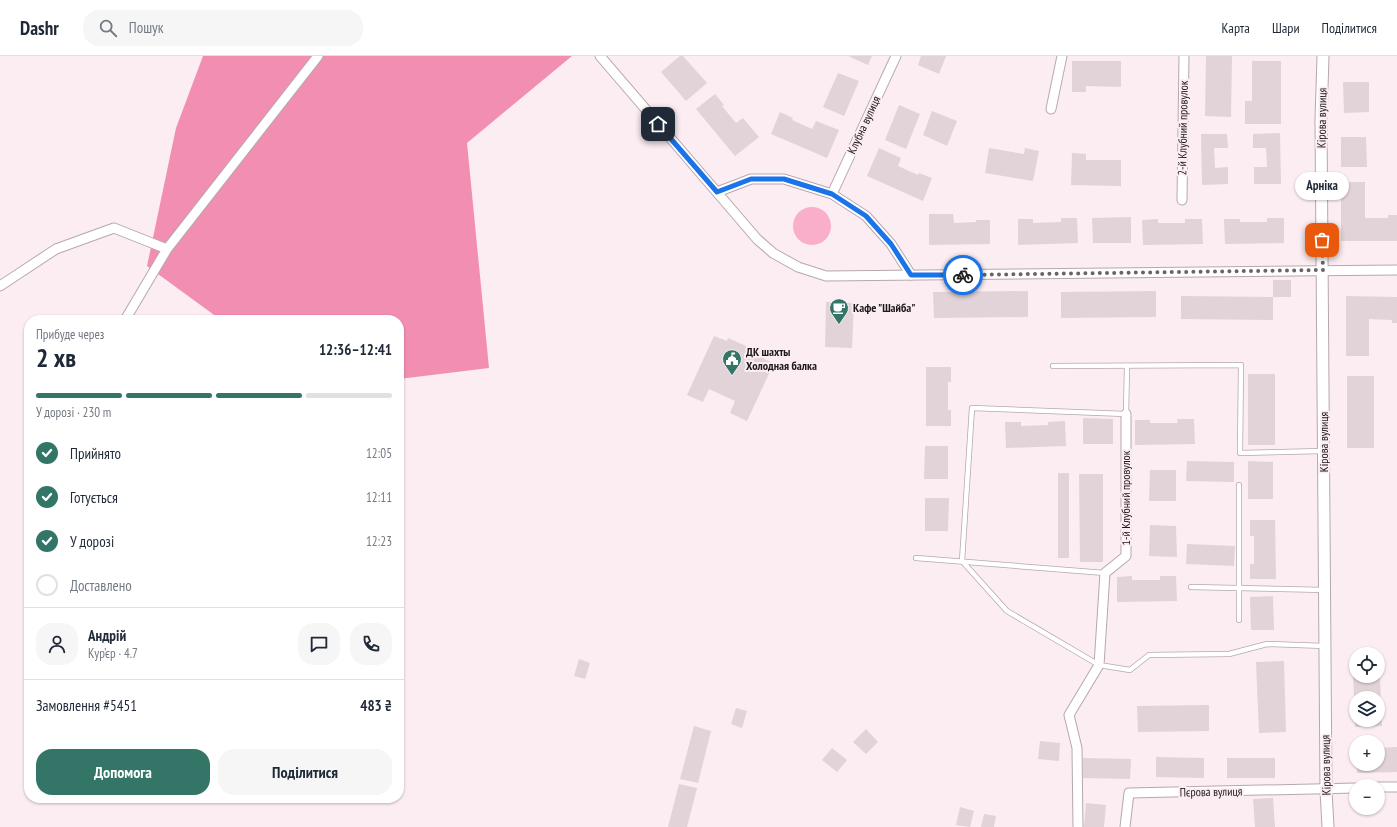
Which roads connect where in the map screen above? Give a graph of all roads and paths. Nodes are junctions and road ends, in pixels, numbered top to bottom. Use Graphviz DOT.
graph roads {
  1 [pos="318,56"];
  2 [pos="600,56"];
  3 [pos="896,56"];
  4 [pos="1062,56"];
  5 [pos="1184,56"];
  6 [pos="1323,56"];
  7 [pos="1051,109"];
  8 [pos="717,192"];
  9 [pos="832,194"];
  10 [pos="1182,200"];
  11 [pos="167,249"];
  12 [pos="1323,270"];
  13 [pos="1397,270"];
  14 [pos="911,275"];
  15 [pos="0,286"];
  16 [pos="128,315"];
  17 [pos="1053,366"];
  18 [pos="1127,366"];
  19 [pos="1126,414"];
  20 [pos="1324,451"];
  21 [pos="1239,485"];
  22 [pos="916,558"];
  23 [pos="962,561"];
  24 [pos="1106,572"];
  25 [pos="1192,587"];
  26 [pos="1239,588"];
  27 [pos="1325,590"];
  28 [pos="1239,620"];
  29 [pos="1325,646"];
  30 [pos="1099,665"];
  31 [pos="1385,787"];
  32 [pos="1397,787"];
  33 [pos="1349,788"];
  34 [pos="1326,790"];
  35 [pos="1078,827"];
  36 [pos="1125,827"];
  37 [pos="1328,827"];
  1 -- 11 [label="street"];
  2 -- 8 [label="street"];
  3 -- 9 [label="street, Клубна вулиця"];
  4 -- 7 [label="street"];
  5 -- 10 [label="street, 2-й Клубний провулок"];
  6 -- 12 [label="street, Кірова вулиця"];
  8 -- 9 [label="street"];
  8 -- 14 [label="street"];
  9 -- 14 [label="street"];
  11 -- 15 [label="street"];
  11 -- 16 [label="street"];
  12 -- 13 [label="street"];
  12 -- 14 [label="street"];
  12 -- 20 [label="street, Кірова вулиця"];
  17 -- 18 [label="lane"];
  18 -- 19 [label="lane"];
  18 -- 20 [label="lane"];
  19 -- 23 [label="lane"];
  19 -- 24 [label="street, 1-й Клубний провулок"];
  20 -- 27 [label="street, Кірова вулиця"];
  21 -- 26 [label="lane"];
  22 -- 23 [label="lane"];
  23 -- 24 [label="lane"];
  23 -- 30 [label="lane"];
  24 -- 30 [label="street"];
  25 -- 26 [label="lane"];
  26 -- 27 [label="lane"];
  26 -- 28 [label="lane"];
  27 -- 29 [label="street, Кірова вулиця"];
  29 -- 30 [label="lane"];
  29 -- 34 [label="street, Кірова вулиця"];
  30 -- 35 [label="street"];
  31 -- 32 [label="street"];
  33 -- 34 [label="street"];
  34 -- 36 [label="street, Пєрова вулиця"];
  34 -- 37 [label="street, Кірова вулиця"];
}
